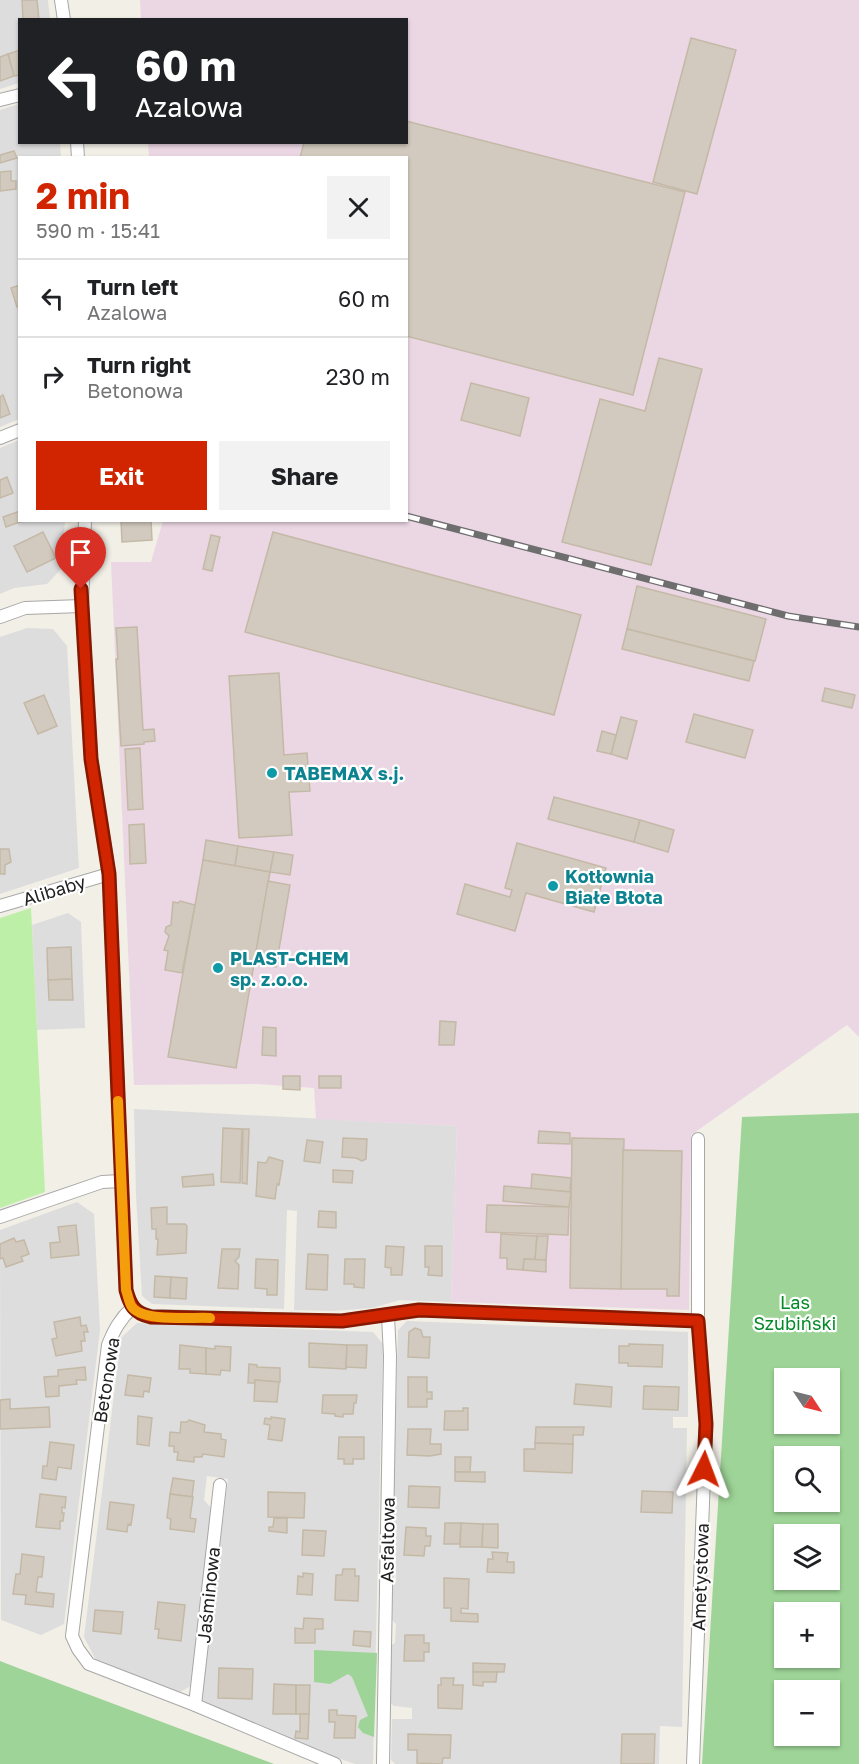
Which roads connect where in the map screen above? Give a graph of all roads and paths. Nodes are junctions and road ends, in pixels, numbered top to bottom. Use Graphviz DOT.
graph roads {
  1 [pos="61,0"];
  2 [pos="64,18"];
  3 [pos="18,95"];
  4 [pos="0,100"];
  5 [pos="18,431"];
  6 [pos="0,438"];
  7 [pos="85,522"];
  8 [pos="82,606"];
  9 [pos="0,616"];
  10 [pos="109,874"];
  11 [pos="0,906"];
  12 [pos="698,1139"];
  13 [pos="121,1181"];
  14 [pos="0,1217"];
  15 [pos="132,1308"];
  16 [pos="388,1316"];
  17 [pos="698,1321"];
  18 [pos="220,1485"];
  19 [pos="195,1705"];
  20 [pos="335,1764"];
  21 [pos="383,1764"];
  22 [pos="693,1764"];
  1 -- 2 [label="street"];
  3 -- 4 [label="street"];
  5 -- 6 [label="street"];
  7 -- 8 [label="street"];
  8 -- 9 [label="street"];
  8 -- 10 [label="street"];
  10 -- 11 [label="street, Alibaby"];
  10 -- 13 [label="street"];
  12 -- 17 [label="street, Ametystowa"];
  13 -- 14 [label="street"];
  13 -- 15 [label="street"];
  15 -- 16 [label="street"];
  15 -- 19 [label="street, Betonowa"];
  16 -- 17 [label="street"];
  16 -- 21 [label="street, Asfaltowa"];
  17 -- 22 [label="street, Ametystowa"];
  18 -- 19 [label="street, Jaśminowa"];
  19 -- 20 [label="street"];
}
